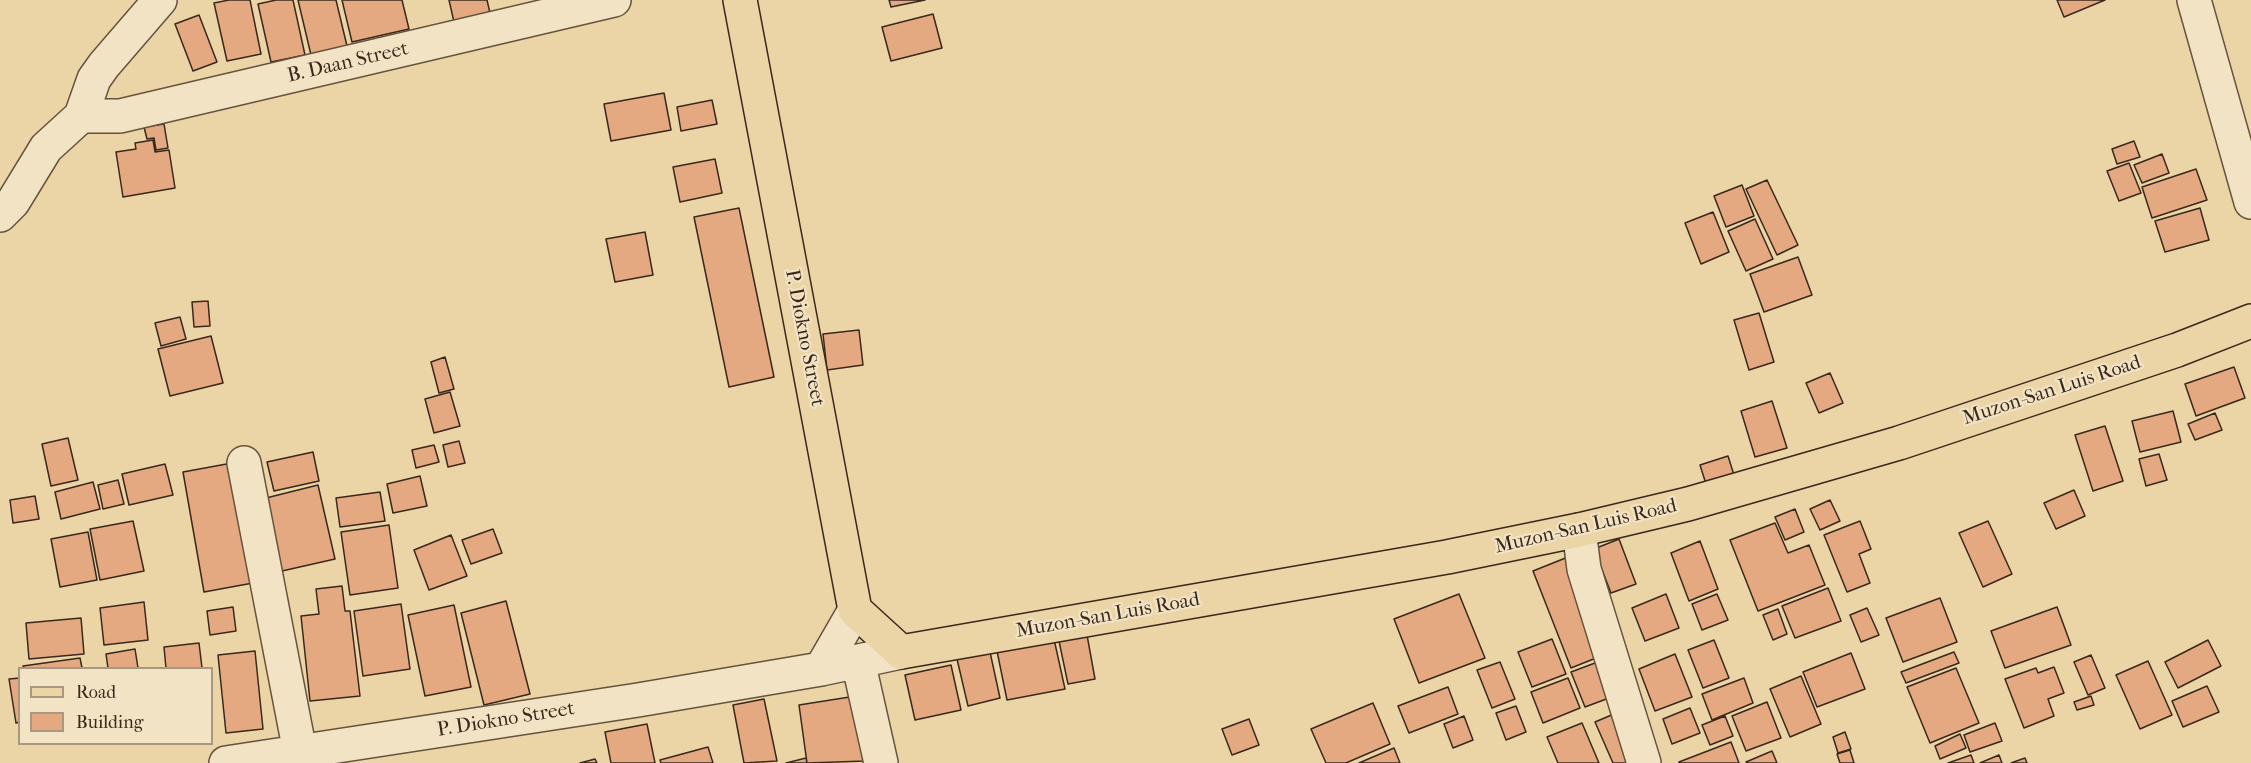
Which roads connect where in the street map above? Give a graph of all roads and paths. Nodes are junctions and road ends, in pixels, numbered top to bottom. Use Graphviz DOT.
graph roads {
  1 [pos="160,0"];
  2 [pos="740,0"];
  3 [pos="2194,0"];
  4 [pos="595,2"];
  5 [pos="81,116"];
  6 [pos="2251,202"];
  7 [pos="0,215"];
  8 [pos="2251,321"];
  9 [pos="244,463"];
  10 [pos="1579,530"];
  11 [pos="855,610"];
  12 [pos="901,652"];
  13 [pos="858,661"];
  14 [pos="821,669"];
  15 [pos="300,752"];
  16 [pos="384,752"];
  17 [pos="226,763"];
  18 [pos="881,763"];
  19 [pos="1644,763"];
  1 -- 5 [label="street"];
  2 -- 11 [label="main road, P. Diokno Street"];
  3 -- 6 [label="street"];
  4 -- 5 [label="street, B. Daan Street"];
  5 -- 7 [label="street"];
  8 -- 10 [label="main road, Muzon-San Luis Road"];
  9 -- 15 [label="street"];
  10 -- 12 [label="main road, Muzon-San Luis Road"];
  10 -- 19 [label="street"];
  11 -- 12 [label="main road"];
  11 -- 14 [label="street"];
  12 -- 13 [label="street, P. Diokno Street"];
  13 -- 14 [label="street, P. Diokno Street"];
  13 -- 18 [label="street"];
  14 -- 16 [label="street, P. Diokno Street"];
  15 -- 16 [label="street, P. Diokno Street"];
  15 -- 17 [label="street, P. Diokno Street"];
}
